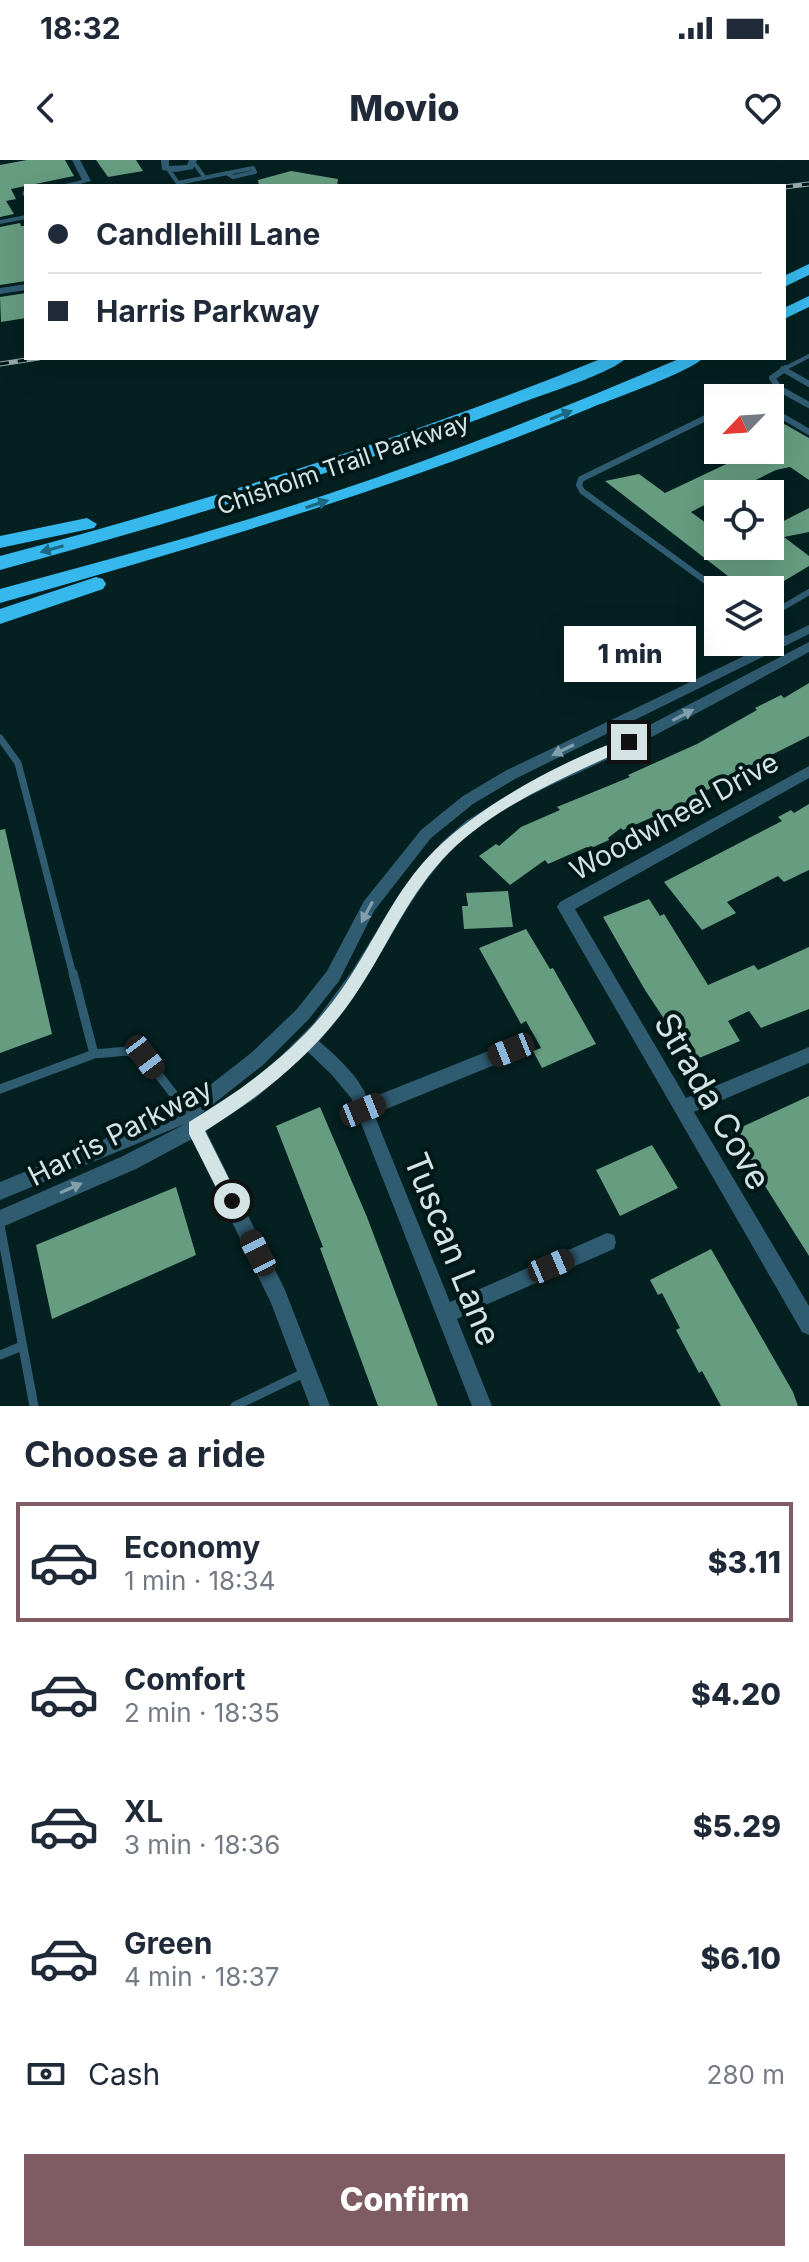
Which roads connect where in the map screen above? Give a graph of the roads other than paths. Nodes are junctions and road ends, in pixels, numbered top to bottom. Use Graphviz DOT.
graph roads {
  1 [pos="76,160"];
  2 [pos="193,161"];
  3 [pos="166,165"];
  4 [pos="226,173"];
  5 [pos="205,178"];
  6 [pos="71,184"];
  7 [pos="24,217"];
  8 [pos="0,222"];
  9 [pos="809,269"];
  10 [pos="786,281"];
  11 [pos="24,287"];
  12 [pos="0,291"];
  13 [pos="809,301"];
  14 [pos="786,313"];
  15 [pos="807,359"];
  16 [pos="613,360"];
  17 [pos="690,360"];
  18 [pos="783,369"];
  19 [pos="809,384"];
  20 [pos="809,405"];
  21 [pos="784,417"];
  22 [pos="704,419"];
  23 [pos="809,432"];
  24 [pos="262,488"];
  25 [pos="276,517"];
  26 [pos="0,542"];
  27 [pos="0,563"];
  28 [pos="704,580"];
  29 [pos="809,592"];
  30 [pos="0,596"];
  31 [pos="784,607"];
  32 [pos="0,617"];
  33 [pos="809,629"];
  34 [pos="784,637"];
  35 [pos="801,649"];
  36 [pos="0,738"];
  37 [pos="809,771"];
  38 [pos="565,907"];
  39 [pos="307,1041"];
  40 [pos="511,1050"];
  41 [pos="94,1054"];
  42 [pos="809,1055"];
  43 [pos="0,1089"];
  44 [pos="682,1108"];
  45 [pos="363,1110"];
  46 [pos="191,1121"];
  47 [pos="0,1191"];
  48 [pos="0,1222"];
  49 [pos="607,1242"];
  50 [pos="446,1315"];
  51 [pos="809,1325"];
  52 [pos="22,1346"];
  53 [pos="0,1355"];
  54 [pos="309,1371"];
  55 [pos="34,1406"];
  56 [pos="235,1406"];
  57 [pos="320,1406"];
  58 [pos="482,1406"];
  1 -- 6 [label="street"];
  2 -- 3 [label="street"];
  2 -- 5 [label="lane"];
  3 -- 5 [label="lane"];
  4 -- 4 [label="lane"];
  4 -- 5 [label="lane"];
  7 -- 8 [label="street"];
  9 -- 10 [label="highway"];
  11 -- 12 [label="street"];
  13 -- 14 [label="highway"];
  15 -- 18 [label="lane"];
  16 -- 24 [label="highway, Chisholm Trail Parkway"];
  25 -- 17 [label="highway, Chisholm Trail Parkway, one-way"];
  18 -- 19 [label="lane"];
  18 -- 20 [label="lane"];
  21 -- 23 [label="lane"];
  22 -- 28 [label="lane"];
  24 -- 26 [label="highway"];
  24 -- 27 [label="highway, Chisholm Trail Parkway, one-way"];
  25 -- 30 [label="highway, Chisholm Trail Parkway"];
  25 -- 32 [label="highway"];
  29 -- 31 [label="lane"];
  33 -- 35 [label="street, Harris Parkway"];
  34 -- 35 [label="lane"];
  39 -- 35 [label="street, Harris Parkway, one-way"];
  35 -- 46 [label="street, Harris Parkway, one-way"];
  36 -- 41 [label="lane"];
  37 -- 38 [label="street, Woodwheel Drive"];
  38 -- 44 [label="street, Strada Cove"];
  39 -- 45 [label="street, Tuscan Lane"];
  39 -- 46 [label="street, Harris Parkway"];
  40 -- 45 [label="street"];
  41 -- 43 [label="lane"];
  41 -- 46 [label="lane"];
  42 -- 44 [label="street"];
  44 -- 51 [label="street, Strada Cove"];
  45 -- 50 [label="street, Tuscan Lane"];
  46 -- 47 [label="street, Harris Parkway"];
  48 -- 46 [label="street, Harris Parkway, one-way"];
  46 -- 54 [label="street"];
  48 -- 52 [label="lane"];
  49 -- 50 [label="street"];
  50 -- 58 [label="street, Tuscan Lane"];
  52 -- 53 [label="lane"];
  52 -- 55 [label="lane"];
  54 -- 56 [label="lane"];
  54 -- 57 [label="street"];
}
